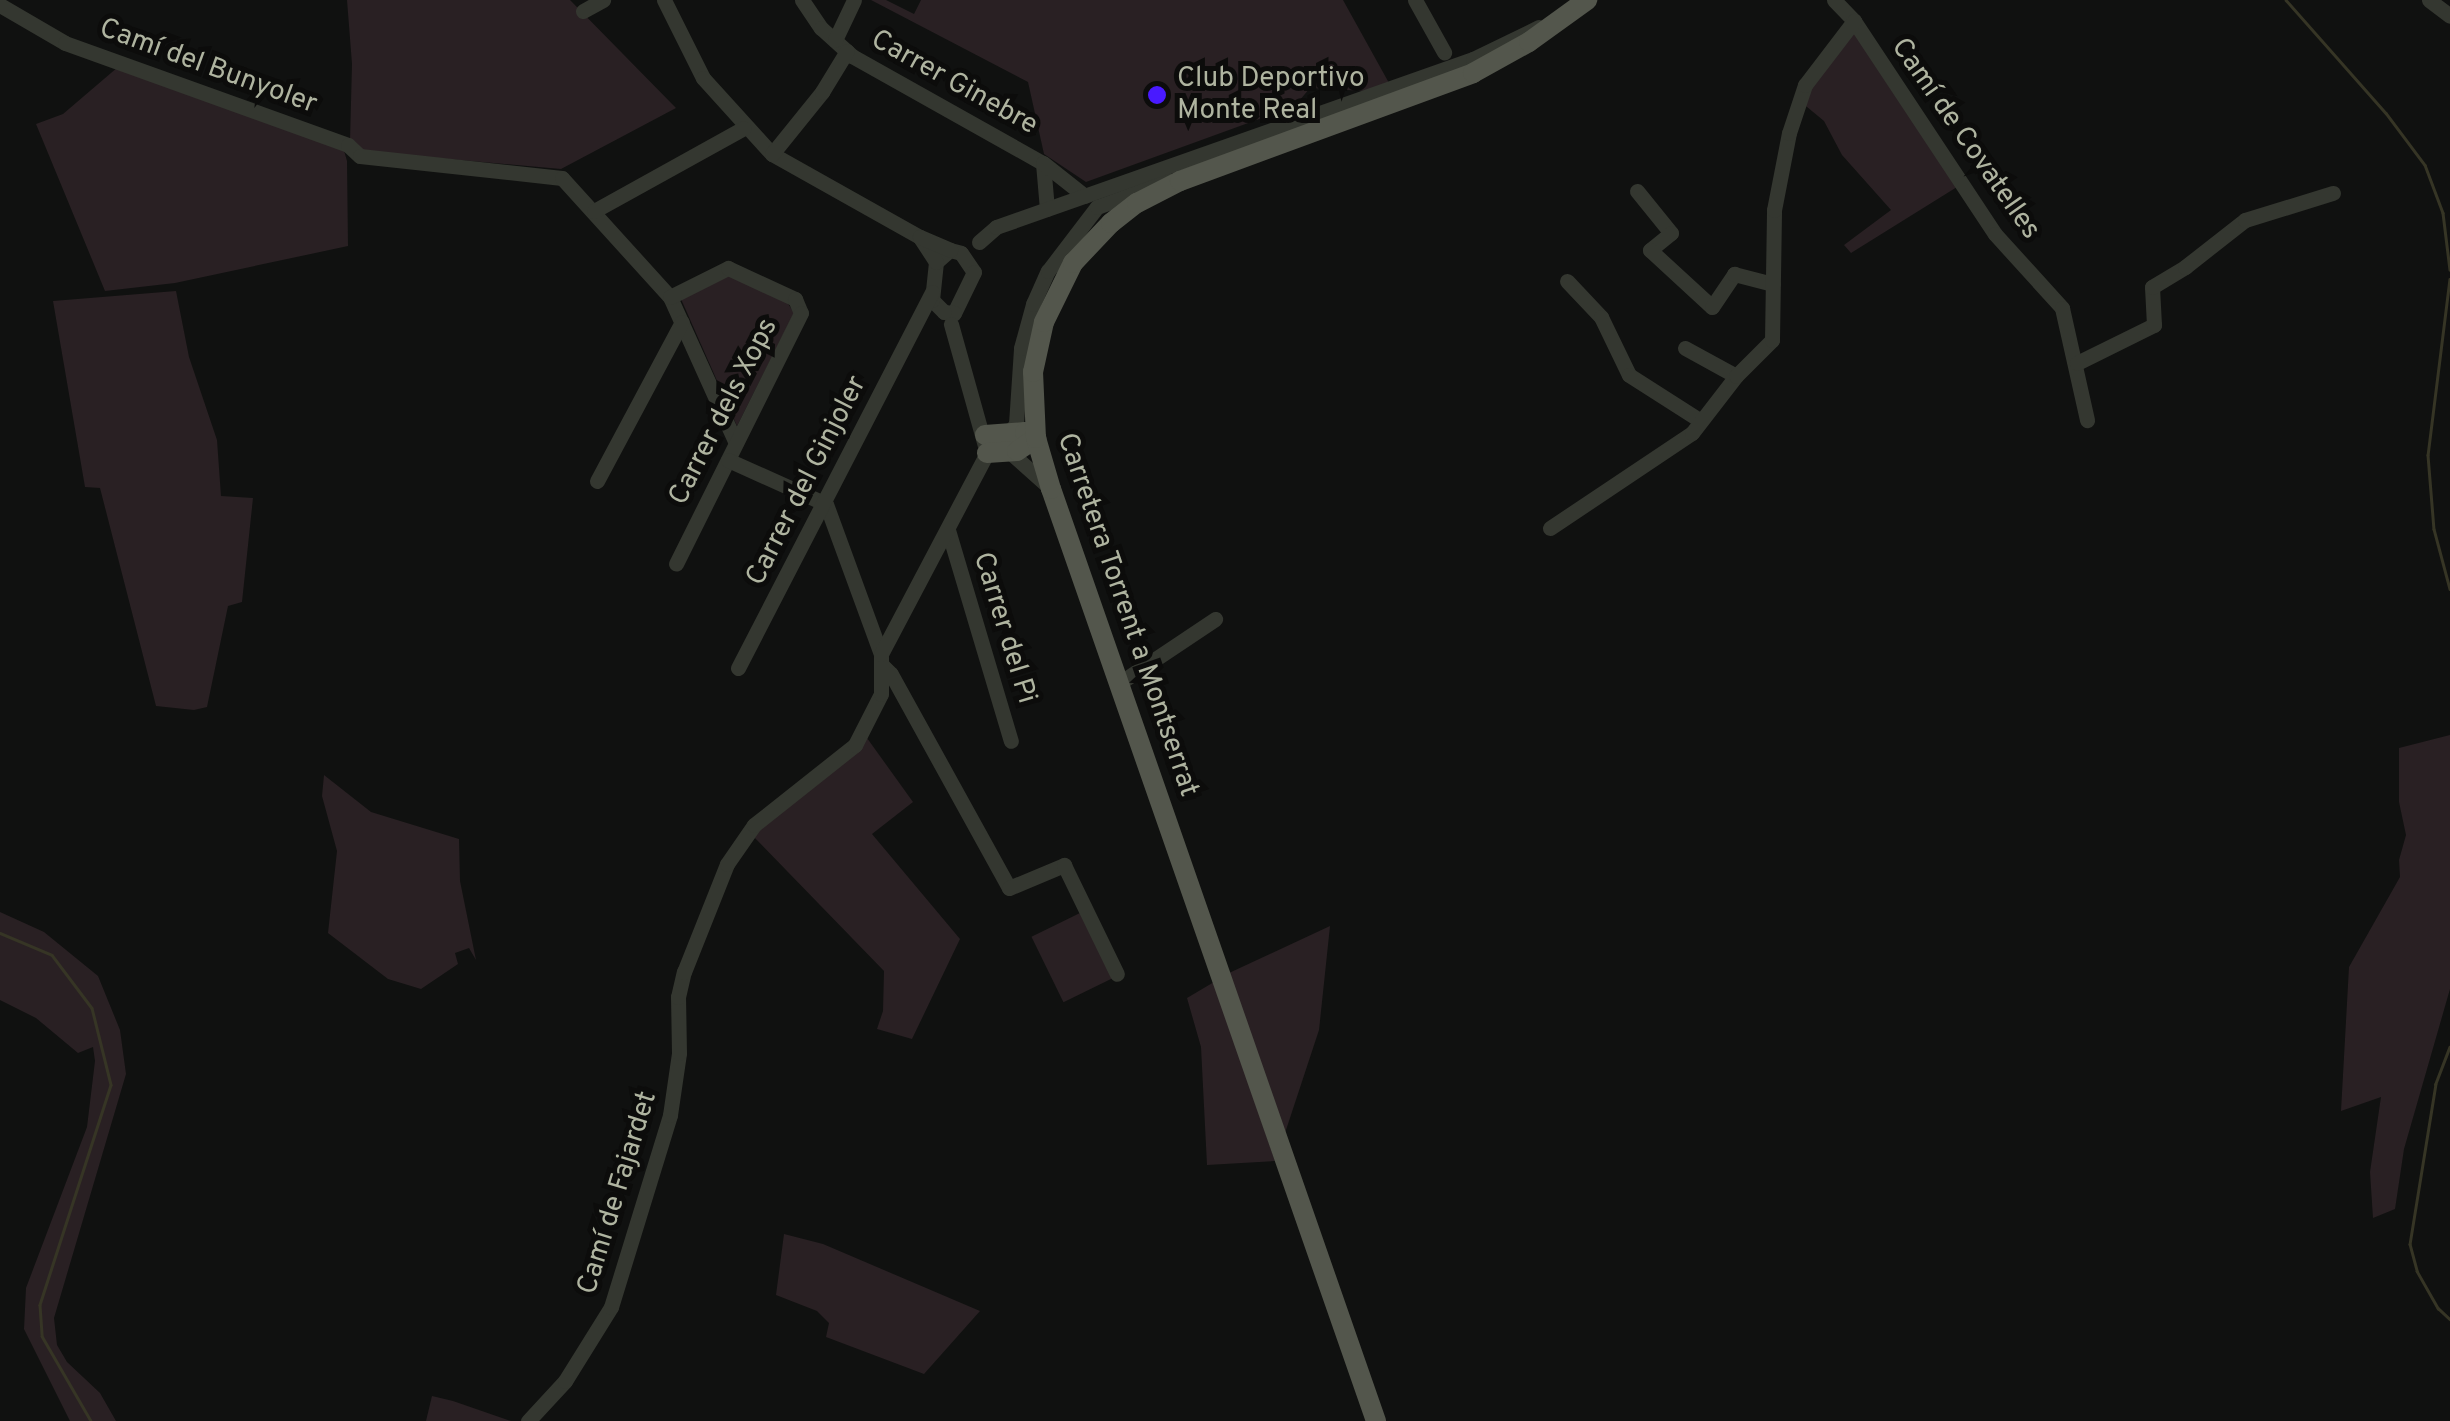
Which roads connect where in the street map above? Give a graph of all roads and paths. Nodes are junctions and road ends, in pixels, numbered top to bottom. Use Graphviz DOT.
graph roads {
  1 [pos="603,0"];
  2 [pos="664,0"];
  3 [pos="802,0"];
  4 [pos="854,0"];
  5 [pos="1587,0"];
  6 [pos="1834,0"];
  7 [pos="2429,0"];
  8 [pos="1422,4"];
  9 [pos="0,5"];
  10 [pos="583,11"];
  11 [pos="2450,16"];
  12 [pos="1562,18"];
  13 [pos="1854,21"];
  14 [pos="841,46"];
  15 [pos="1444,52"];
  16 [pos="1460,64"];
  17 [pos="1442,70"];
  18 [pos="744,128"];
  19 [pos="772,154"];
  20 [pos="1043,162"];
  21 [pos="1183,180"];
  22 [pos="1637,192"];
  23 [pos="2332,193"];
  24 [pos="1085,196"];
  25 [pos="1046,210"];
  26 [pos="594,211"];
  27 [pos="920,236"];
  28 [pos="961,257"];
  29 [pos="936,262"];
  30 [pos="1567,281"];
  31 [pos="1773,284"];
  32 [pos="670,297"];
  33 [pos="944,310"];
  34 [pos="682,322"];
  35 [pos="1685,348"];
  36 [pos="2077,363"];
  37 [pos="1736,376"];
  38 [pos="2087,420"];
  39 [pos="1701,421"];
  40 [pos="1036,438"];
  41 [pos="736,442"];
  42 [pos="995,442"];
  43 [pos="728,460"];
  44 [pos="596,481"];
  45 [pos="1051,489"];
  46 [pos="826,504"];
  47 [pos="1550,528"];
  48 [pos="948,530"];
  49 [pos="676,564"];
  50 [pos="1215,619"];
  51 [pos="882,660"];
  52 [pos="738,668"];
  53 [pos="1118,684"];
  54 [pos="1012,742"];
  55 [pos="1118,974"];
  56 [pos="528,1421"];
  57 [pos="1376,1421"];
  1 -- 10 [label="street"];
  2 -- 18 [label="street"];
  3 -- 14 [label="street, Carrer Ginebre"];
  4 -- 14 [label="street"];
  5 -- 12 [label="main road, Carretera Torrent a Montserrat"];
  6 -- 13 [label="street, Camí de Covatelles"];
  7 -- 11 [label="street"];
  8 -- 15 [label="street"];
  9 -- 26 [label="street, Camí del Bunyoler"];
  12 -- 16 [label="street"];
  12 -- 21 [label="main road, Carretera Torrent a Montserrat"];
  13 -- 31 [label="street"];
  13 -- 36 [label="street, Camí de Covatelles"];
  14 -- 19 [label="street"];
  14 -- 20 [label="street, Carrer Ginebre"];
  15 -- 16 [label="street"];
  15 -- 17 [label="street"];
  16 -- 17 [label="street"];
  17 -- 24 [label="street"];
  18 -- 19 [label="street"];
  18 -- 26 [label="street"];
  19 -- 27 [label="street"];
  20 -- 24 [label="street, Carrer Ginebre"];
  20 -- 25 [label="street, Carrer Ginebre"];
  21 -- 40 [label="main road, Carretera Torrent a Montserrat"];
  21 -- 42 [label="street, Camí de Fajardet"];
  22 -- 31 [label="street"];
  23 -- 36 [label="street"];
  24 -- 25 [label="street"];
  25 -- 28 [label="street"];
  26 -- 32 [label="street, Camí del Bunyoler"];
  27 -- 28 [label="street"];
  27 -- 29 [label="street"];
  28 -- 29 [label="street"];
  28 -- 33 [label="street"];
  29 -- 33 [label="street"];
  30 -- 39 [label="street"];
  31 -- 37 [label="street"];
  32 -- 34 [label="street, Camí del Bunyoler"];
  32 -- 41 [label="street, Carrer dels Xops"];
  33 -- 42 [label="street"];
  33 -- 46 [label="street, Carrer del Ginjoler"];
  34 -- 41 [label="street, Camí del Bunyoler"];
  34 -- 44 [label="street"];
  35 -- 37 [label="street"];
  36 -- 38 [label="street, Camí de Covatelles"];
  37 -- 39 [label="street"];
  39 -- 47 [label="street"];
  40 -- 42 [label="main road"];
  40 -- 45 [label="main road, Carretera Torrent a Montserrat"];
  41 -- 43 [label="street, Carrer dels Xops"];
  42 -- 45 [label="street"];
  42 -- 48 [label="street, Camí de Fajardet"];
  43 -- 46 [label="street"];
  43 -- 49 [label="street, Carrer dels Xops"];
  45 -- 53 [label="main road, Carretera Torrent a Montserrat"];
  46 -- 51 [label="street"];
  46 -- 52 [label="street, Carrer del Ginjoler"];
  48 -- 51 [label="street, Camí de Fajardet"];
  48 -- 54 [label="street, Carrer del Pi"];
  50 -- 53 [label="street"];
  51 -- 55 [label="street"];
  51 -- 56 [label="street, Camí de Fajardet"];
  53 -- 57 [label="main road, Carretera Torrent a Montserrat"];
}
